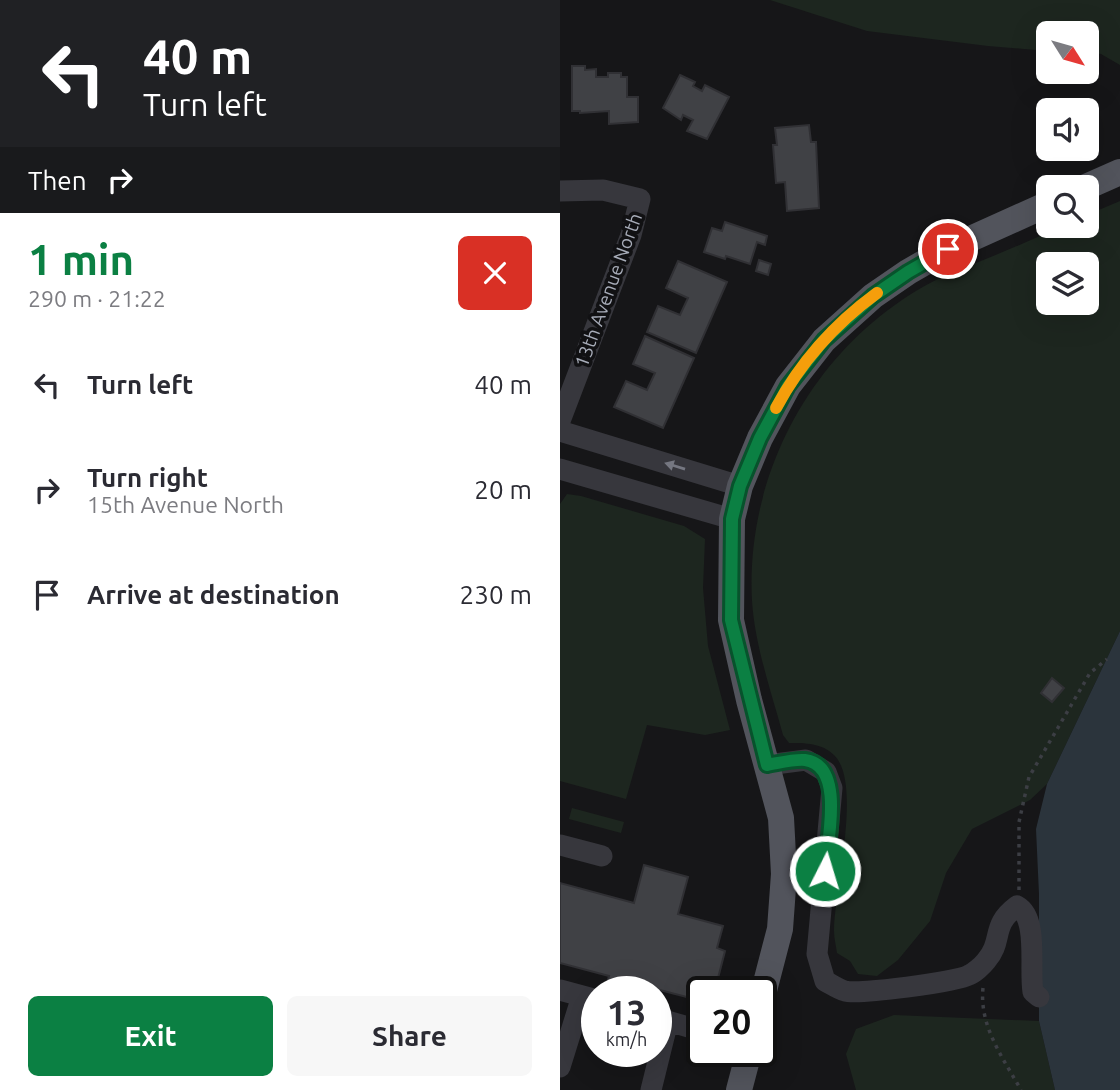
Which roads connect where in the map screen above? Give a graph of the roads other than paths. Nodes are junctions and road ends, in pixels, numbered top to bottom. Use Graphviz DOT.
graph roads {
  1 [pos="1120,172"];
  2 [pos="1099,182"];
  3 [pos="560,191"];
  4 [pos="1036,209"];
  5 [pos="560,421"];
  6 [pos="560,431"];
  7 [pos="560,469"];
  8 [pos="740,486"];
  9 [pos="732,519"];
  10 [pos="767,765"];
  11 [pos="560,845"];
  12 [pos="603,856"];
  13 [pos="768,976"];
  14 [pos="560,990"];
  15 [pos="581,996"];
  16 [pos="1039,996"];
  17 [pos="581,1017"];
  18 [pos="655,1067"];
  19 [pos="745,1067"];
  20 [pos="560,1068"];
  21 [pos="651,1090"];
  22 [pos="739,1090"];
  1 -- 2 [label="main road"];
  3 -- 5 [label="street, 13th Avenue North"];
  4 -- 8 [label="main road"];
  8 -- 6 [label="street, one-way"];
  7 -- 9 [label="street"];
  8 -- 9 [label="main road"];
  9 -- 10 [label="main road"];
  10 -- 13 [label="main road"];
  10 -- 16 [label="street"];
  11 -- 12 [label="street"];
  14 -- 15 [label="street"];
  17 -- 20 [label="street"];
  18 -- 21 [label="street"];
  19 -- 22 [label="main road"];
}
